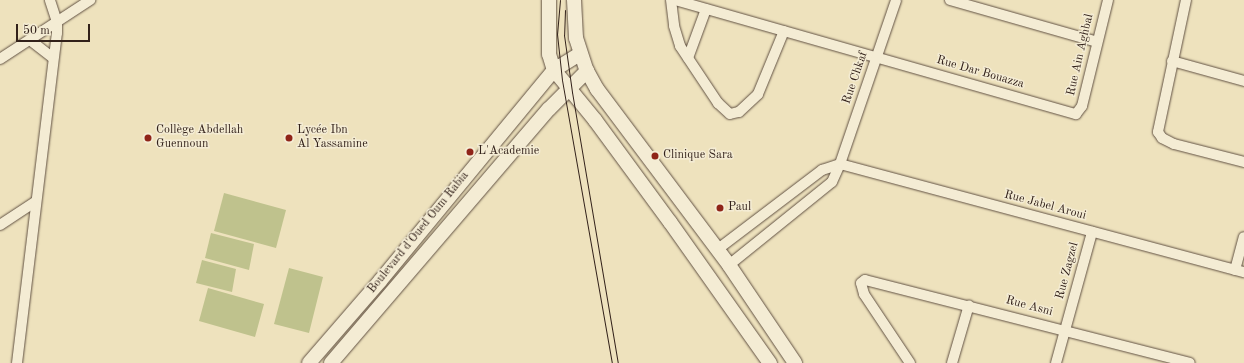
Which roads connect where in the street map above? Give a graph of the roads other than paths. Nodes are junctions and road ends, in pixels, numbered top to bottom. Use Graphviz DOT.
graph roads {
  1 [pos="50,0"];
  2 [pos="90,0"];
  3 [pos="550,0"];
  4 [pos="574,0"];
  5 [pos="672,0"];
  6 [pos="675,0"];
  7 [pos="896,0"];
  8 [pos="950,0"];
  9 [pos="1108,0"];
  10 [pos="1186,0"];
  11 [pos="706,9"];
  12 [pos="57,22"];
  13 [pos="784,31"];
  14 [pos="30,40"];
  15 [pos="1097,42"];
  16 [pos="580,54"];
  17 [pos="876,57"];
  18 [pos="53,58"];
  19 [pos="688,58"];
  20 [pos="0,59"];
  21 [pos="1172,61"];
  22 [pos="554,70"];
  23 [pos="587,71"];
  24 [pos="1244,81"];
  25 [pos="568,87"];
  26 [pos="1076,114"];
  27 [pos="1244,162"];
  28 [pos="840,164"];
  29 [pos="35,202"];
  30 [pos="0,225"];
  31 [pos="1092,232"];
  32 [pos="1244,237"];
  33 [pos="718,249"];
  34 [pos="729,265"];
  35 [pos="1240,271"];
  36 [pos="969,305"];
  37 [pos="1066,330"];
  38 [pos="1151,353"];
  39 [pos="17,363"];
  40 [pos="309,363"];
  41 [pos="331,363"];
  42 [pos="770,363"];
  43 [pos="796,363"];
  44 [pos="910,363"];
  45 [pos="952,363"];
  46 [pos="1056,363"];
  47 [pos="1148,363"];
  48 [pos="1190,363"];
  1 -- 12 [label="street"];
  2 -- 12 [label="street"];
  3 -- 22 [label="main road"];
  4 -- 16 [label="main road"];
  5 -- 19 [label="street"];
  6 -- 11 [label="street, Rue Dar Bouazza"];
  7 -- 17 [label="street, Rue Chkaf"];
  8 -- 15 [label="street"];
  9 -- 15 [label="street, Rue Ain Aghbal"];
  10 -- 21 [label="street"];
  11 -- 13 [label="street, Rue Dar Bouazza"];
  11 -- 19 [label="street"];
  12 -- 14 [label="street"];
  12 -- 18 [label="street"];
  13 -- 17 [label="street, Rue Dar Bouazza"];
  13 -- 19 [label="street"];
  14 -- 18 [label="street"];
  14 -- 20 [label="street"];
  15 -- 26 [label="street, Rue Ain Aghbal"];
  16 -- 22 [label="main road, Boulevard d'Oued Oum Rabia"];
  16 -- 23 [label="main road"];
  17 -- 26 [label="street, Rue Dar Bouazza"];
  17 -- 28 [label="street, Rue Chkaf"];
  18 -- 29 [label="street"];
  21 -- 24 [label="street"];
  21 -- 27 [label="street"];
  22 -- 25 [label="main road"];
  22 -- 40 [label="main road, Boulevard d'Oued Oum Rabia"];
  23 -- 25 [label="main road, Boulevard d'Oued Oum Rabia"];
  23 -- 33 [label="main road"];
  25 -- 41 [label="main road, Boulevard d'Oued Oum Rabia"];
  25 -- 42 [label="main road"];
  28 -- 31 [label="street, Rue Jabel Aroui"];
  28 -- 33 [label="street"];
  28 -- 34 [label="street, Rue Chkaf"];
  29 -- 30 [label="street"];
  29 -- 39 [label="street"];
  31 -- 35 [label="street, Rue Jabel Aroui"];
  31 -- 37 [label="street, Rue Zagzel"];
  32 -- 35 [label="street"];
  33 -- 34 [label="main road"];
  34 -- 43 [label="main road"];
  36 -- 37 [label="street, Rue Asni"];
  36 -- 44 [label="street, Rue Asni"];
  36 -- 45 [label="street"];
  37 -- 38 [label="street, Rue Asni"];
  37 -- 46 [label="street, Rue Zagzel"];
  38 -- 47 [label="street"];
  38 -- 48 [label="street, Rue Asni"];
}
